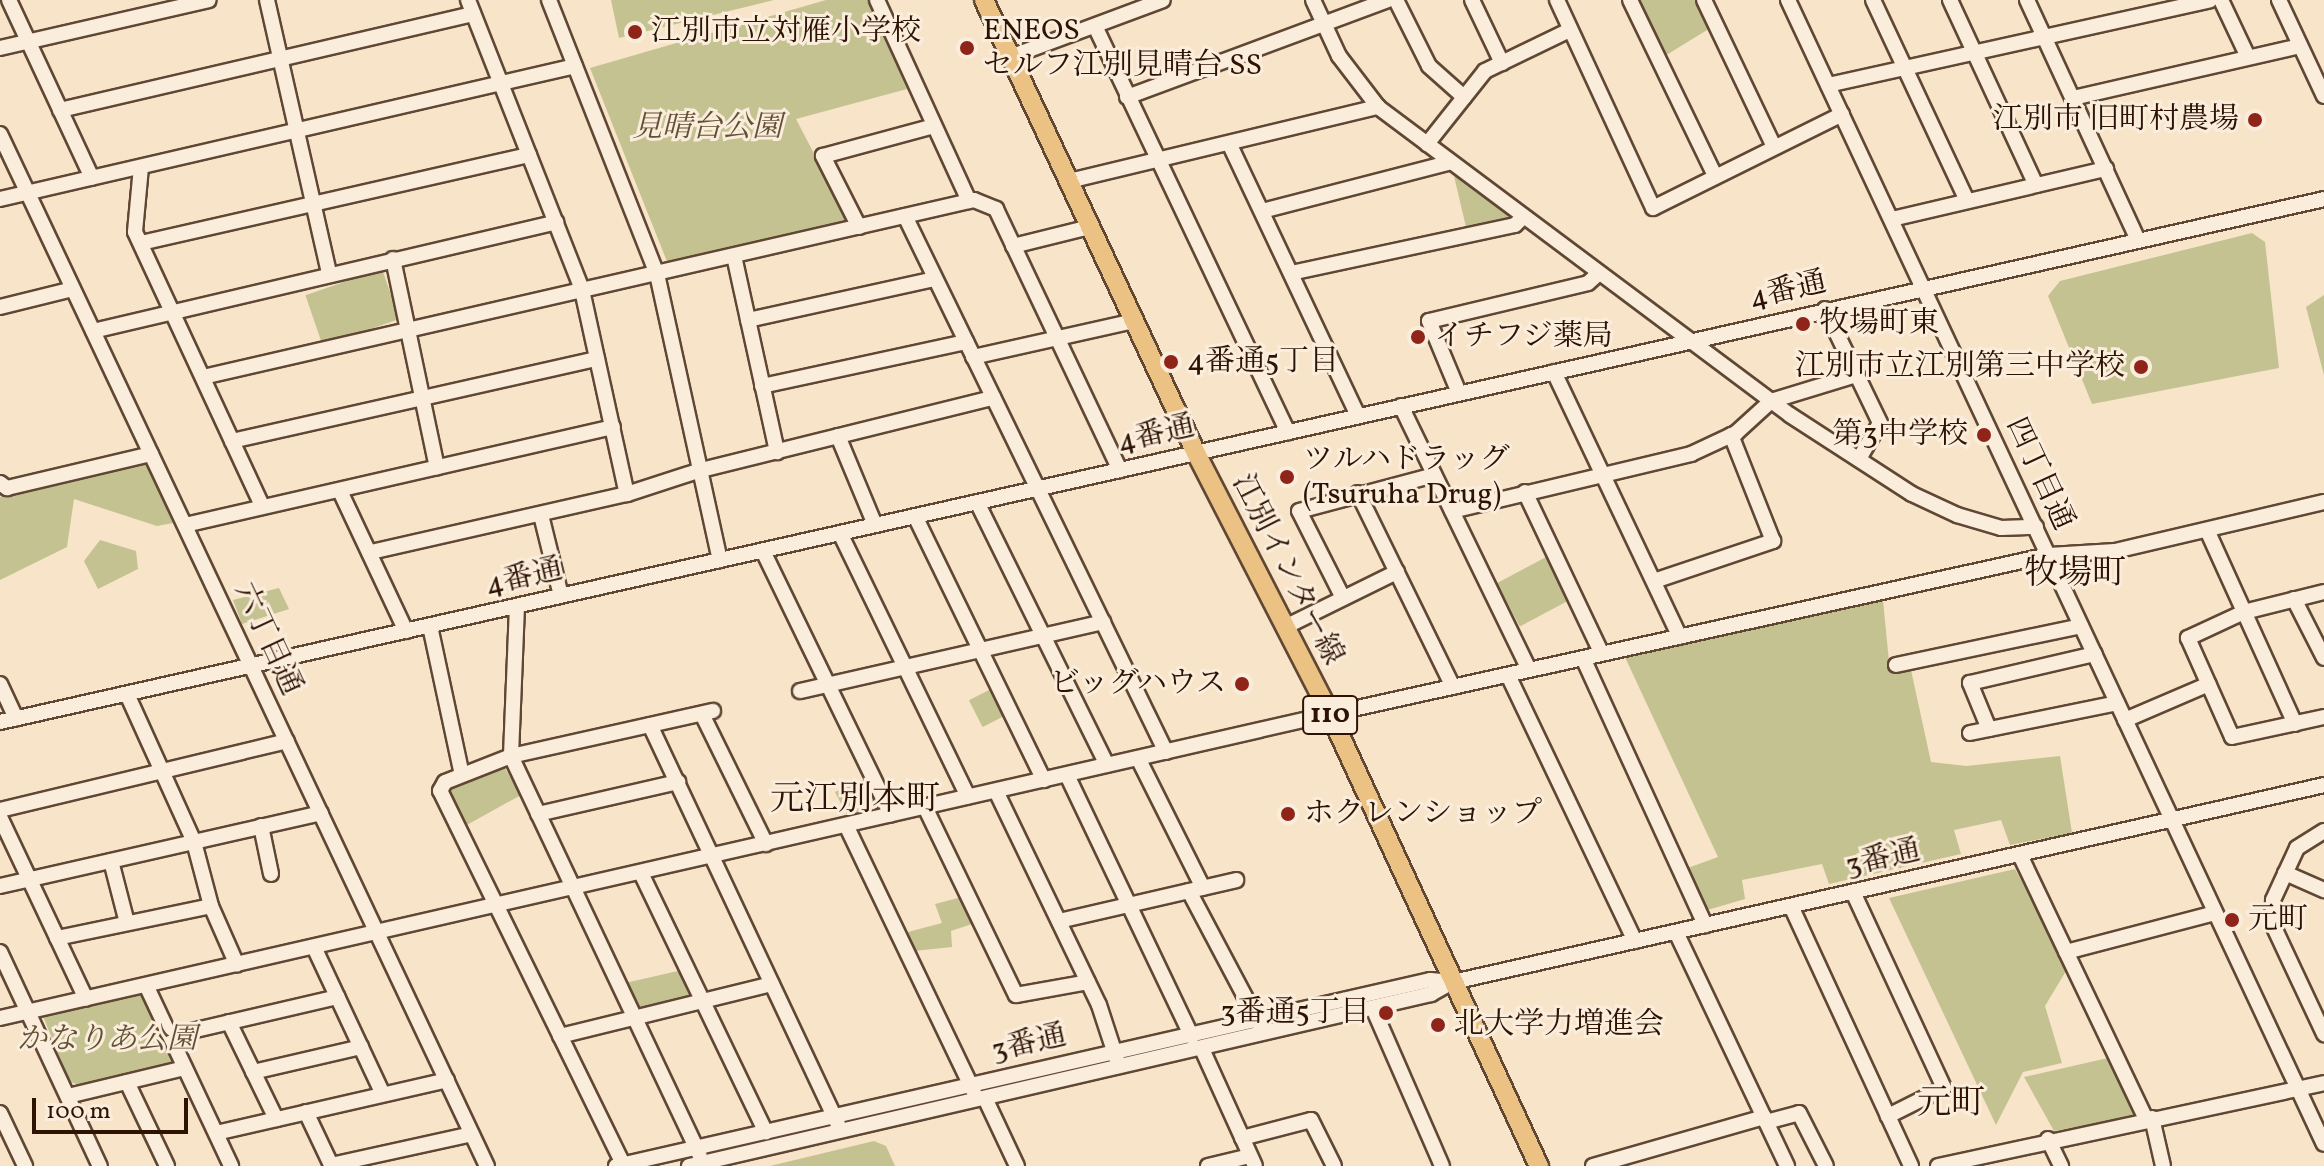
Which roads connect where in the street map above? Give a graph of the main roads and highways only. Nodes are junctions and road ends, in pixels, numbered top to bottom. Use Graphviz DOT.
graph roads {
  1 [pos="984,0"];
  2 [pos="1539,1166"];
  1 -- 2 [label="main road, 江別インター線 / 110"];
}
